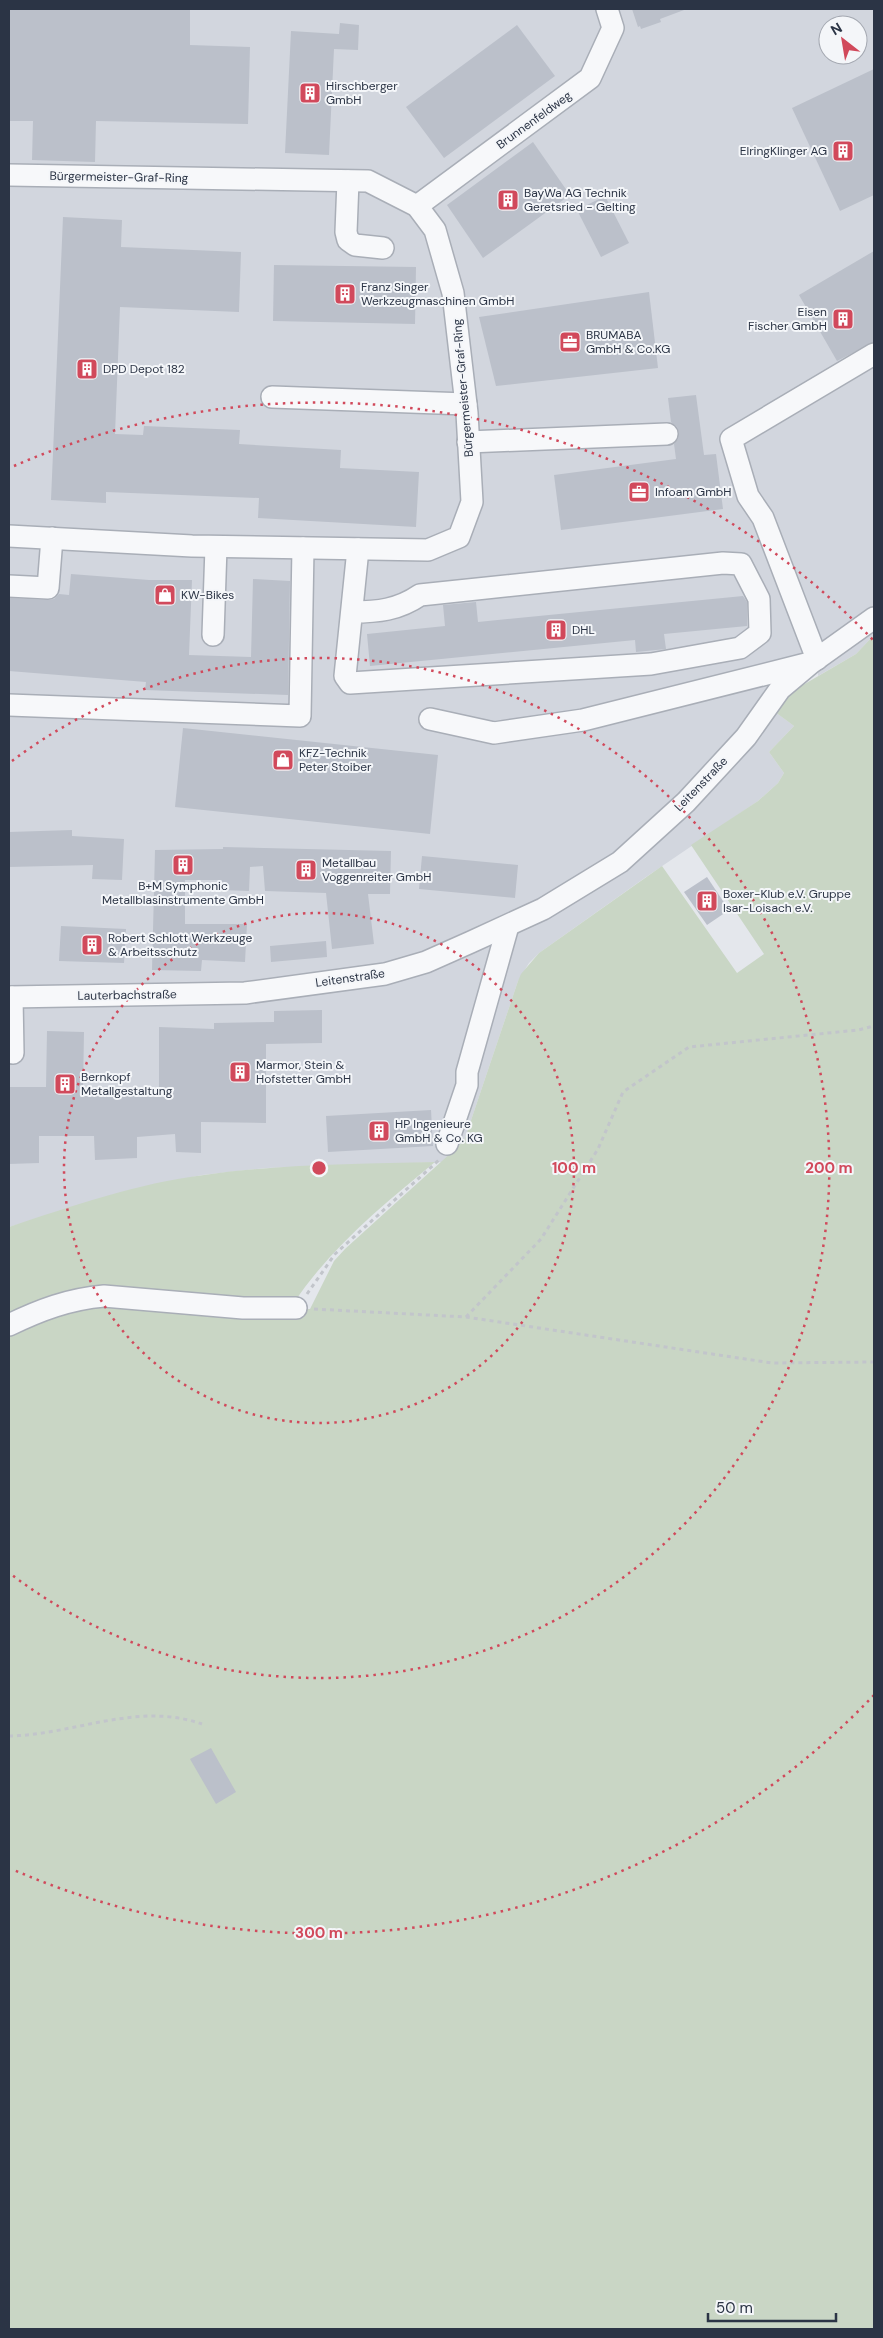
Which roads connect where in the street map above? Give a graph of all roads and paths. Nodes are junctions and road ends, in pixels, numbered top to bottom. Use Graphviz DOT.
graph roads {
  1 [pos="607,9"];
  2 [pos="9,175"];
  3 [pos="348,181"];
  4 [pos="416,206"];
  5 [pos="382,248"];
  6 [pos="874,354"];
  7 [pos="272,397"];
  8 [pos="466,404"];
  9 [pos="667,434"];
  10 [pos="468,442"];
  11 [pos="9,536"];
  12 [pos="52,538"];
  13 [pos="216,547"];
  14 [pos="303,548"];
  15 [pos="358,549"];
  16 [pos="9,586"];
  17 [pos="352,612"];
  18 [pos="874,618"];
  19 [pos="213,635"];
  20 [pos="814,661"];
  21 [pos="9,705"];
  22 [pos="430,719"];
  23 [pos="508,926"];
  24 [pos="245,993"];
  25 [pos="10,997"];
  26 [pos="874,1026"];
  27 [pos="13,1053"];
  28 [pos="446,1144"];
  29 [pos="296,1308"];
  30 [pos="466,1317"];
  31 [pos="9,1325"];
  32 [pos="874,1362"];
  33 [pos="202,1724"];
  34 [pos="9,1736"];
  1 -- 4 [label="street, Brunnenfeldweg"];
  2 -- 3 [label="street, Bürgermeister-Graf-Ring"];
  3 -- 4 [label="street, Bürgermeister-Graf-Ring"];
  3 -- 5 [label="street"];
  4 -- 8 [label="street, Bürgermeister-Graf-Ring"];
  6 -- 20 [label="street"];
  7 -- 8 [label="street"];
  8 -- 10 [label="street, Bürgermeister-Graf-Ring"];
  9 -- 10 [label="street"];
  10 -- 15 [label="street, Bürgermeister-Graf-Ring"];
  11 -- 12 [label="street, Bürgermeister-Graf-Ring"];
  12 -- 13 [label="street, Bürgermeister-Graf-Ring"];
  12 -- 16 [label="street"];
  13 -- 14 [label="street, Bürgermeister-Graf-Ring"];
  13 -- 19 [label="street"];
  14 -- 15 [label="street, Bürgermeister-Graf-Ring"];
  14 -- 21 [label="street"];
  15 -- 17 [label="street"];
  17 -- 17 [label="street"];
  18 -- 20 [label="street, Leitenstraße"];
  20 -- 22 [label="street"];
  20 -- 23 [label="street, Leitenstraße"];
  23 -- 24 [label="street, Leitenstraße"];
  23 -- 28 [label="street"];
  24 -- 25 [label="street, Lauterbachstraße"];
  25 -- 27 [label="street"];
  26 -- 30 [label="path"];
  28 -- 29 [label="path"];
  29 -- 30 [label="path"];
  29 -- 31 [label="street"];
  30 -- 32 [label="path"];
  33 -- 34 [label="path"];
}
